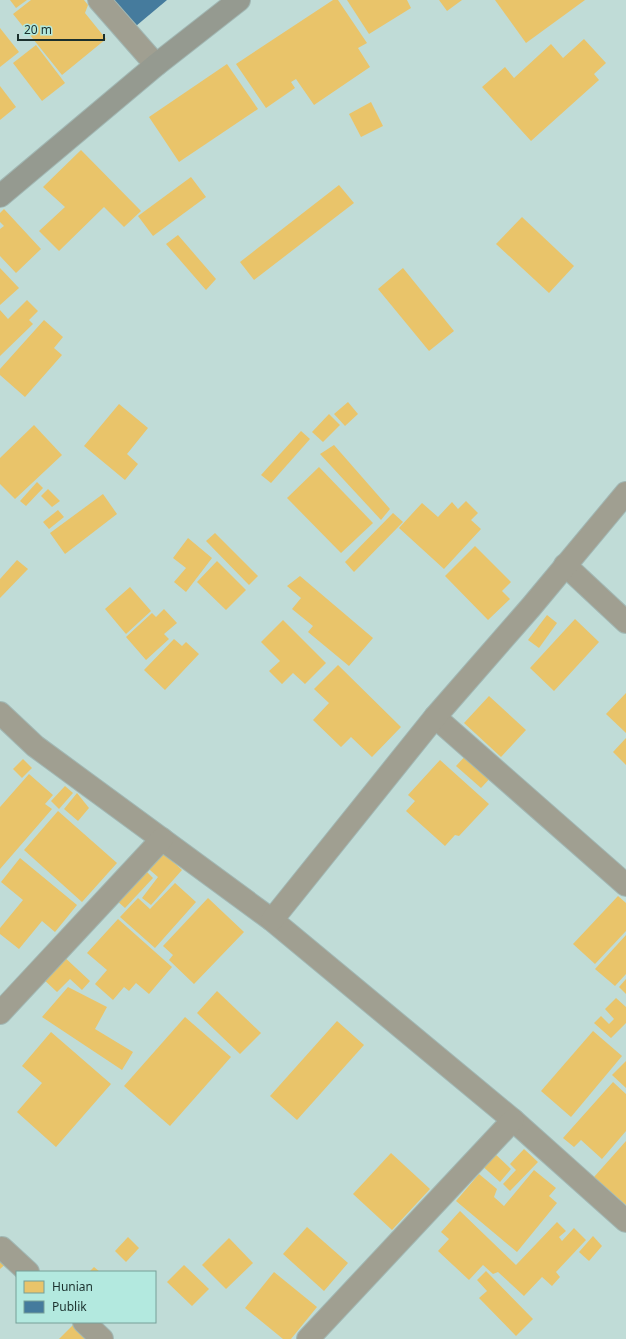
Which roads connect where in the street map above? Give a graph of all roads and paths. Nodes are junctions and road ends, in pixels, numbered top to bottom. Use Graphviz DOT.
graph roads {
  1 [pos="99,0"];
  2 [pos="239,0"];
  3 [pos="156,64"];
  4 [pos="0,196"];
  5 [pos="626,493"];
  6 [pos="565,565"];
  7 [pos="626,622"];
  8 [pos="0,712"];
  9 [pos="436,717"];
  10 [pos="162,839"];
  11 [pos="626,885"];
  12 [pos="272,920"];
  13 [pos="0,1013"];
  14 [pos="513,1120"];
  15 [pos="626,1221"];
  16 [pos="2,1248"];
  17 [pos="27,1271"];
  18 [pos="85,1323"];
  19 [pos="102,1339"];
  20 [pos="308,1339"];
  1 -- 3 [label="street"];
  2 -- 3 [label="main road"];
  3 -- 4 [label="main road"];
  5 -- 6 [label="street"];
  6 -- 7 [label="street"];
  6 -- 9 [label="street"];
  8 -- 10 [label="street"];
  9 -- 11 [label="street"];
  9 -- 12 [label="street"];
  10 -- 12 [label="street"];
  10 -- 13 [label="street"];
  12 -- 14 [label="street"];
  14 -- 15 [label="street"];
  14 -- 20 [label="street"];
  16 -- 17 [label="street"];
  18 -- 19 [label="street"];
}
